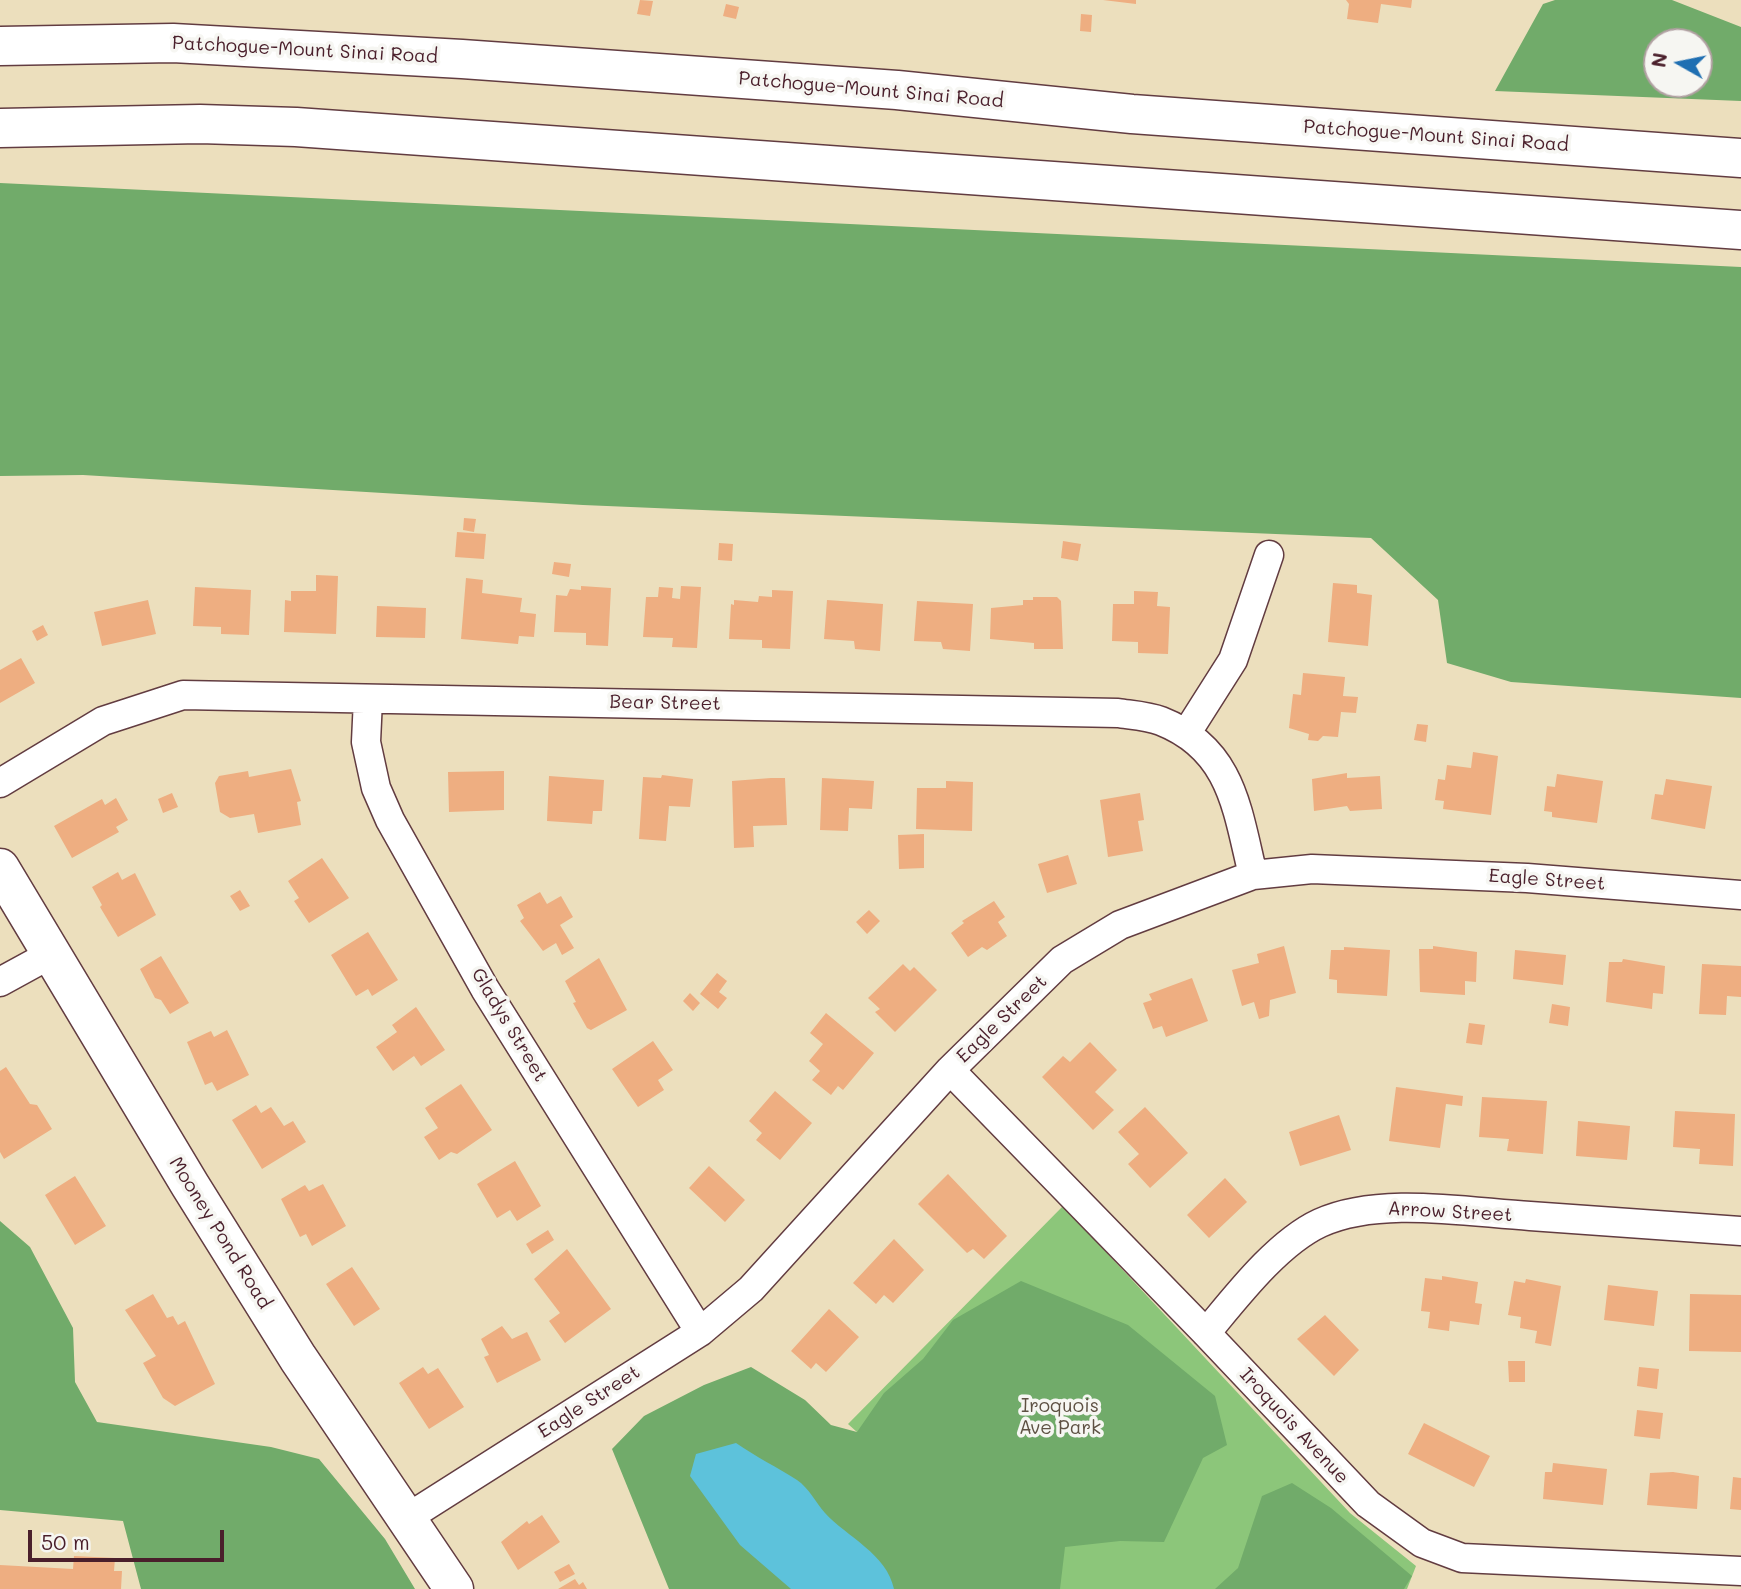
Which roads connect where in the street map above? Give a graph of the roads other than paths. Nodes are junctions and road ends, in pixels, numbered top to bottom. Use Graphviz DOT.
graph roads {
  1 [pos="0,46"];
  2 [pos="0,128"];
  3 [pos="1741,158"];
  4 [pos="1741,230"];
  5 [pos="1269,555"];
  6 [pos="368,699"];
  7 [pos="1186,734"];
  8 [pos="0,783"];
  9 [pos="0,868"];
  10 [pos="1253,875"];
  11 [pos="1741,895"];
  12 [pos="52,953"];
  13 [pos="0,982"];
  14 [pos="950,1070"];
  15 [pos="1741,1231"];
  16 [pos="700,1332"];
  17 [pos="1206,1333"];
  18 [pos="407,1518"];
  19 [pos="1741,1572"];
  20 [pos="454,1589"];
  1 -- 3 [label="main road, Patchogue-Mount Sinai Road"];
  2 -- 4 [label="main road"];
  5 -- 7 [label="street"];
  6 -- 7 [label="street, Bear Street"];
  6 -- 8 [label="street, Bear Street"];
  6 -- 16 [label="street, Gladys Street"];
  7 -- 10 [label="street, Bear Street"];
  9 -- 12 [label="main road, Mooney Pond Road"];
  10 -- 11 [label="street, Eagle Street"];
  10 -- 14 [label="street, Eagle Street"];
  12 -- 13 [label="street"];
  12 -- 18 [label="main road, Mooney Pond Road"];
  14 -- 16 [label="street, Eagle Street"];
  14 -- 17 [label="street, Iroquois Avenue"];
  15 -- 17 [label="street, Arrow Street"];
  16 -- 18 [label="street, Eagle Street"];
  17 -- 19 [label="street, Iroquois Avenue"];
  18 -- 20 [label="main road, Mooney Pond Road"];
}
